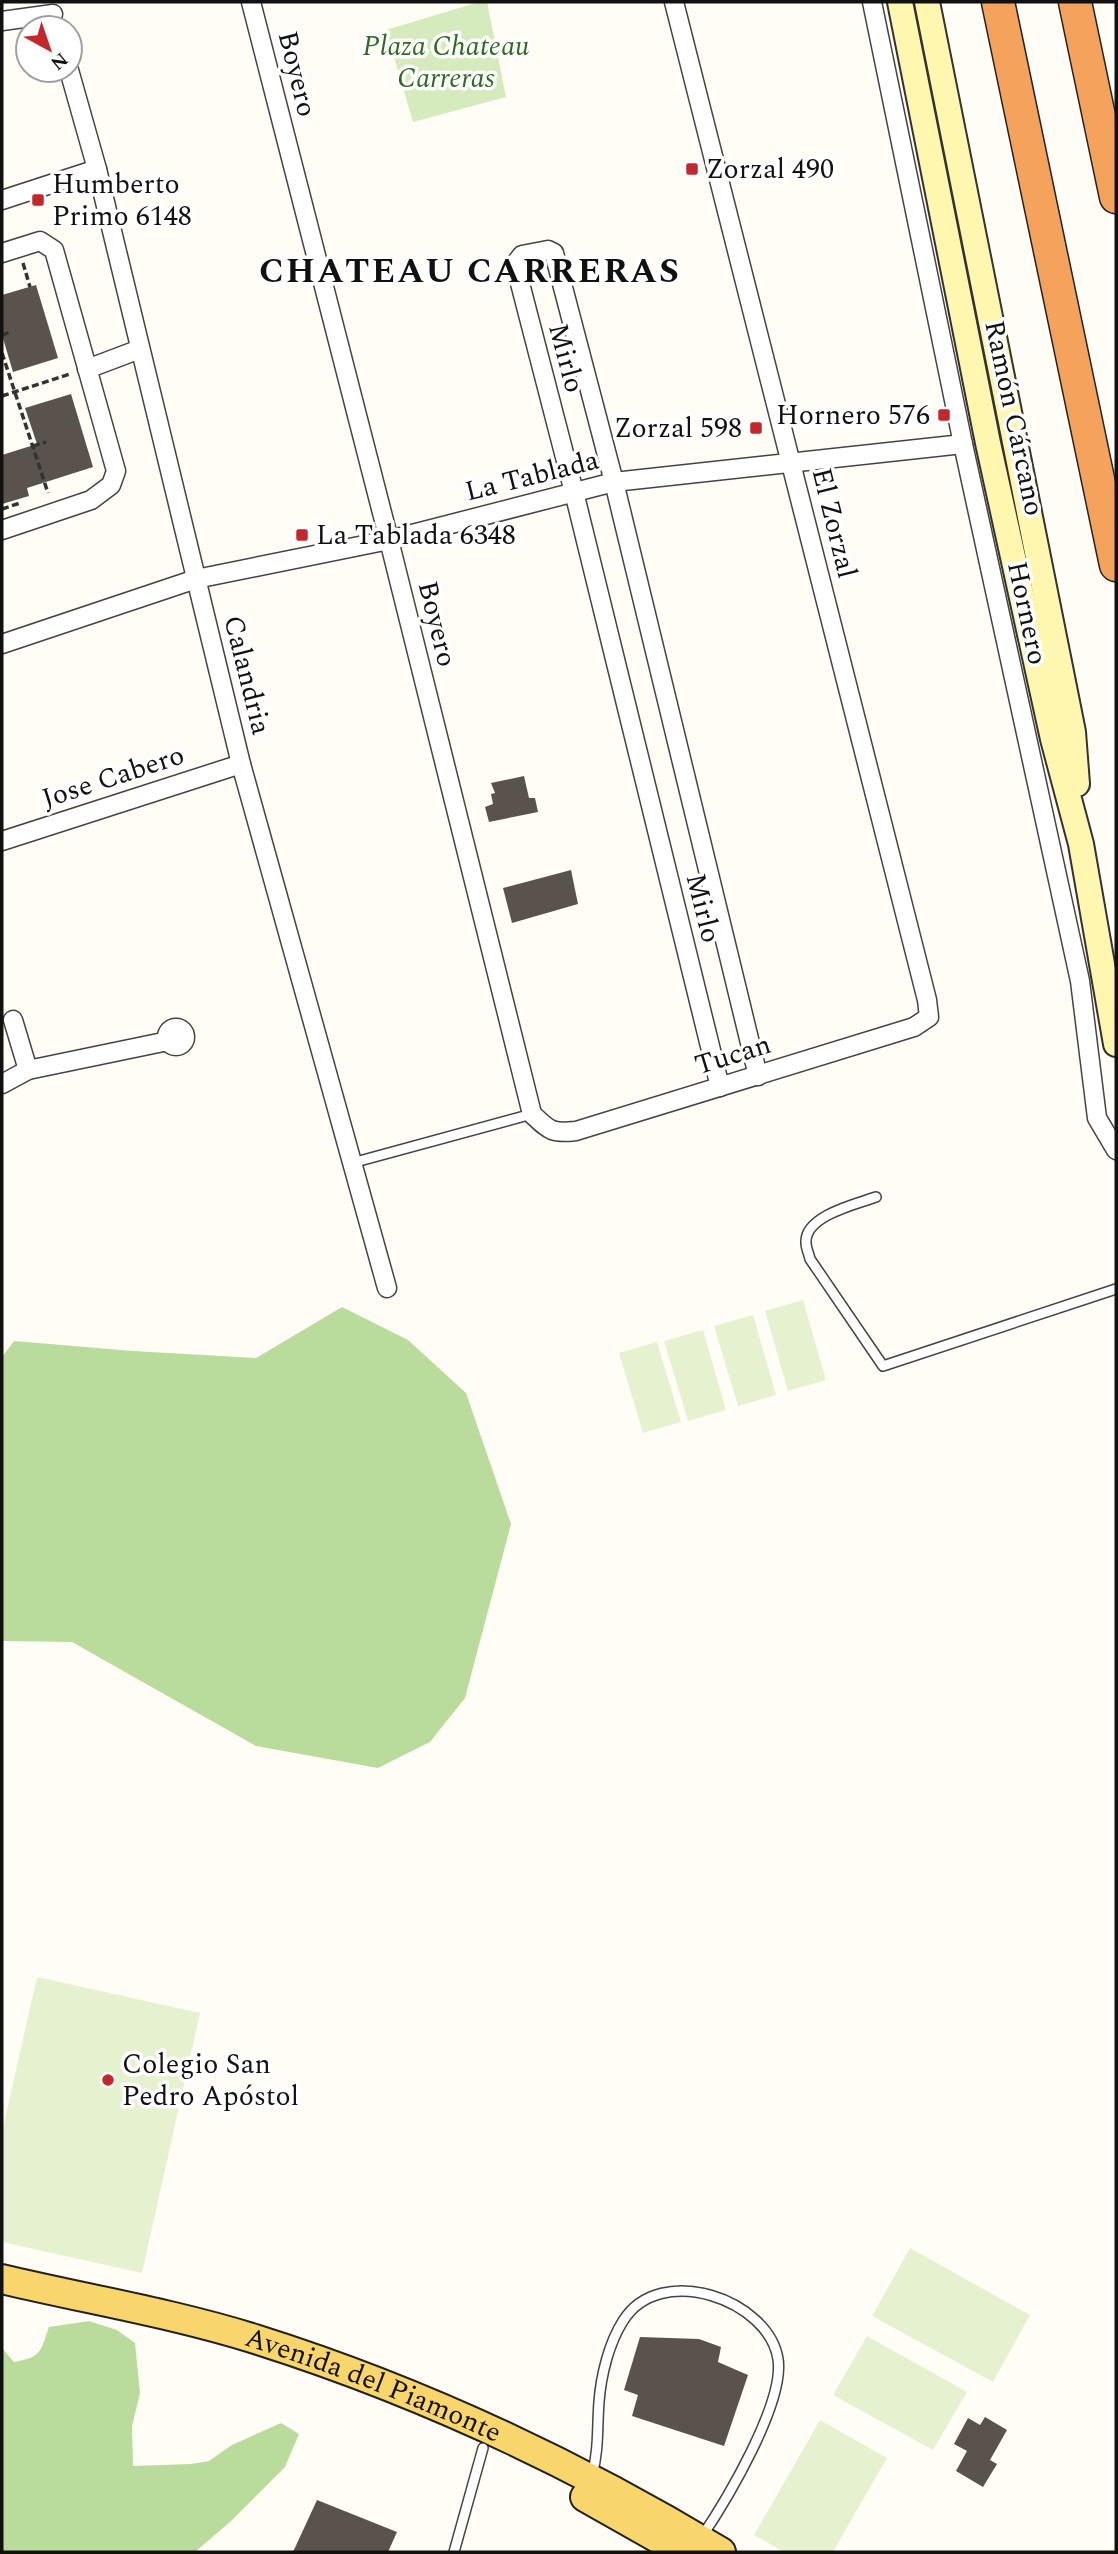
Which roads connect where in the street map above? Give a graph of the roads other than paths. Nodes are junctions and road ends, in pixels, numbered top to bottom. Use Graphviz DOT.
graph roads {
  1 [pos="251,2"];
  2 [pos="674,2"];
  3 [pos="872,2"];
  4 [pos="900,2"];
  5 [pos="927,2"];
  6 [pos="998,2"];
  7 [pos="1075,2"];
  8 [pos="73,84"];
  9 [pos="97,169"];
  10 [pos="1116,197"];
  11 [pos="2,200"];
  12 [pos="7,259"];
  13 [pos="139,349"];
  14 [pos="87,369"];
  15 [pos="963,444"];
  16 [pos="792,463"];
  17 [pos="614,482"];
  18 [pos="574,492"];
  19 [pos="2,530"];
  20 [pos="390,540"];
  21 [pos="1116,565"];
  22 [pos="196,579"];
  23 [pos="2,644"];
  24 [pos="242,764"];
  25 [pos="2,841"];
  26 [pos="1081,844"];
  27 [pos="929,1017"];
  28 [pos="13,1020"];
  29 [pos="168,1041"];
  30 [pos="1116,1044"];
  31 [pos="28,1070"];
  32 [pos="758,1076"];
  33 [pos="2,1084"];
  34 [pos="720,1087"];
  35 [pos="532,1114"];
  36 [pos="1116,1150"];
  37 [pos="352,1163"];
  38 [pos="876,1197"];
  39 [pos="387,1288"];
  40 [pos="1116,1289"];
  41 [pos="2,2279"];
  42 [pos="2,2299"];
  43 [pos="483,2448"];
  44 [pos="591,2480"];
  45 [pos="701,2548"];
  46 [pos="454,2552"];
  1 -- 20 [label="street, Boyero"];
  2 -- 16 [label="street, El Zorzal"];
  3 -- 15 [label="street, Hornero"];
  4 -- 26 [label="main road, Ramón Cárcano"];
  5 -- 26 [label="main road, Ramón Cárcano"];
  6 -- 21 [label="highway"];
  7 -- 10 [label="highway"];
  8 -- 9 [label="street, Calandria"];
  9 -- 11 [label="street"];
  9 -- 13 [label="street, Calandria"];
  12 -- 14 [label="street"];
  13 -- 14 [label="street"];
  13 -- 22 [label="street, Calandria"];
  14 -- 19 [label="street"];
  15 -- 16 [label="street, La Tablada"];
  15 -- 36 [label="street, Hornero"];
  16 -- 17 [label="street, La Tablada"];
  16 -- 27 [label="street, El Zorzal"];
  17 -- 18 [label="street, La Tablada"];
  17 -- 18 [label="street, Mirlo"];
  17 -- 32 [label="street, Mirlo"];
  18 -- 20 [label="street, La Tablada"];
  18 -- 34 [label="street, Mirlo"];
  20 -- 22 [label="street, La Tablada"];
  20 -- 35 [label="street, Boyero"];
  22 -- 23 [label="street, La Tablada"];
  22 -- 24 [label="street, Calandria"];
  24 -- 25 [label="street, Jose Cabero"];
  24 -- 37 [label="street, Calandria"];
  26 -- 30 [label="main road, Ramón Cárcano"];
  27 -- 32 [label="street, Tucan"];
  28 -- 31 [label="street"];
  29 -- 31 [label="street"];
  31 -- 33 [label="street"];
  32 -- 34 [label="street, Tucan"];
  34 -- 35 [label="street, Tucan"];
  35 -- 37 [label="lane"];
  37 -- 39 [label="street, Calandria"];
  38 -- 40 [label="lane"];
  41 -- 44 [label="main road, Avenida del Piamonte"];
  42 -- 43 [label="main road, Avenida del Piamonte"];
  43 -- 45 [label="main road, Avenida del Piamonte"];
  43 -- 46 [label="lane"];
  44 -- 45 [label="main road, Avenida del Piamonte"];
  44 -- 45 [label="lane"];
}
